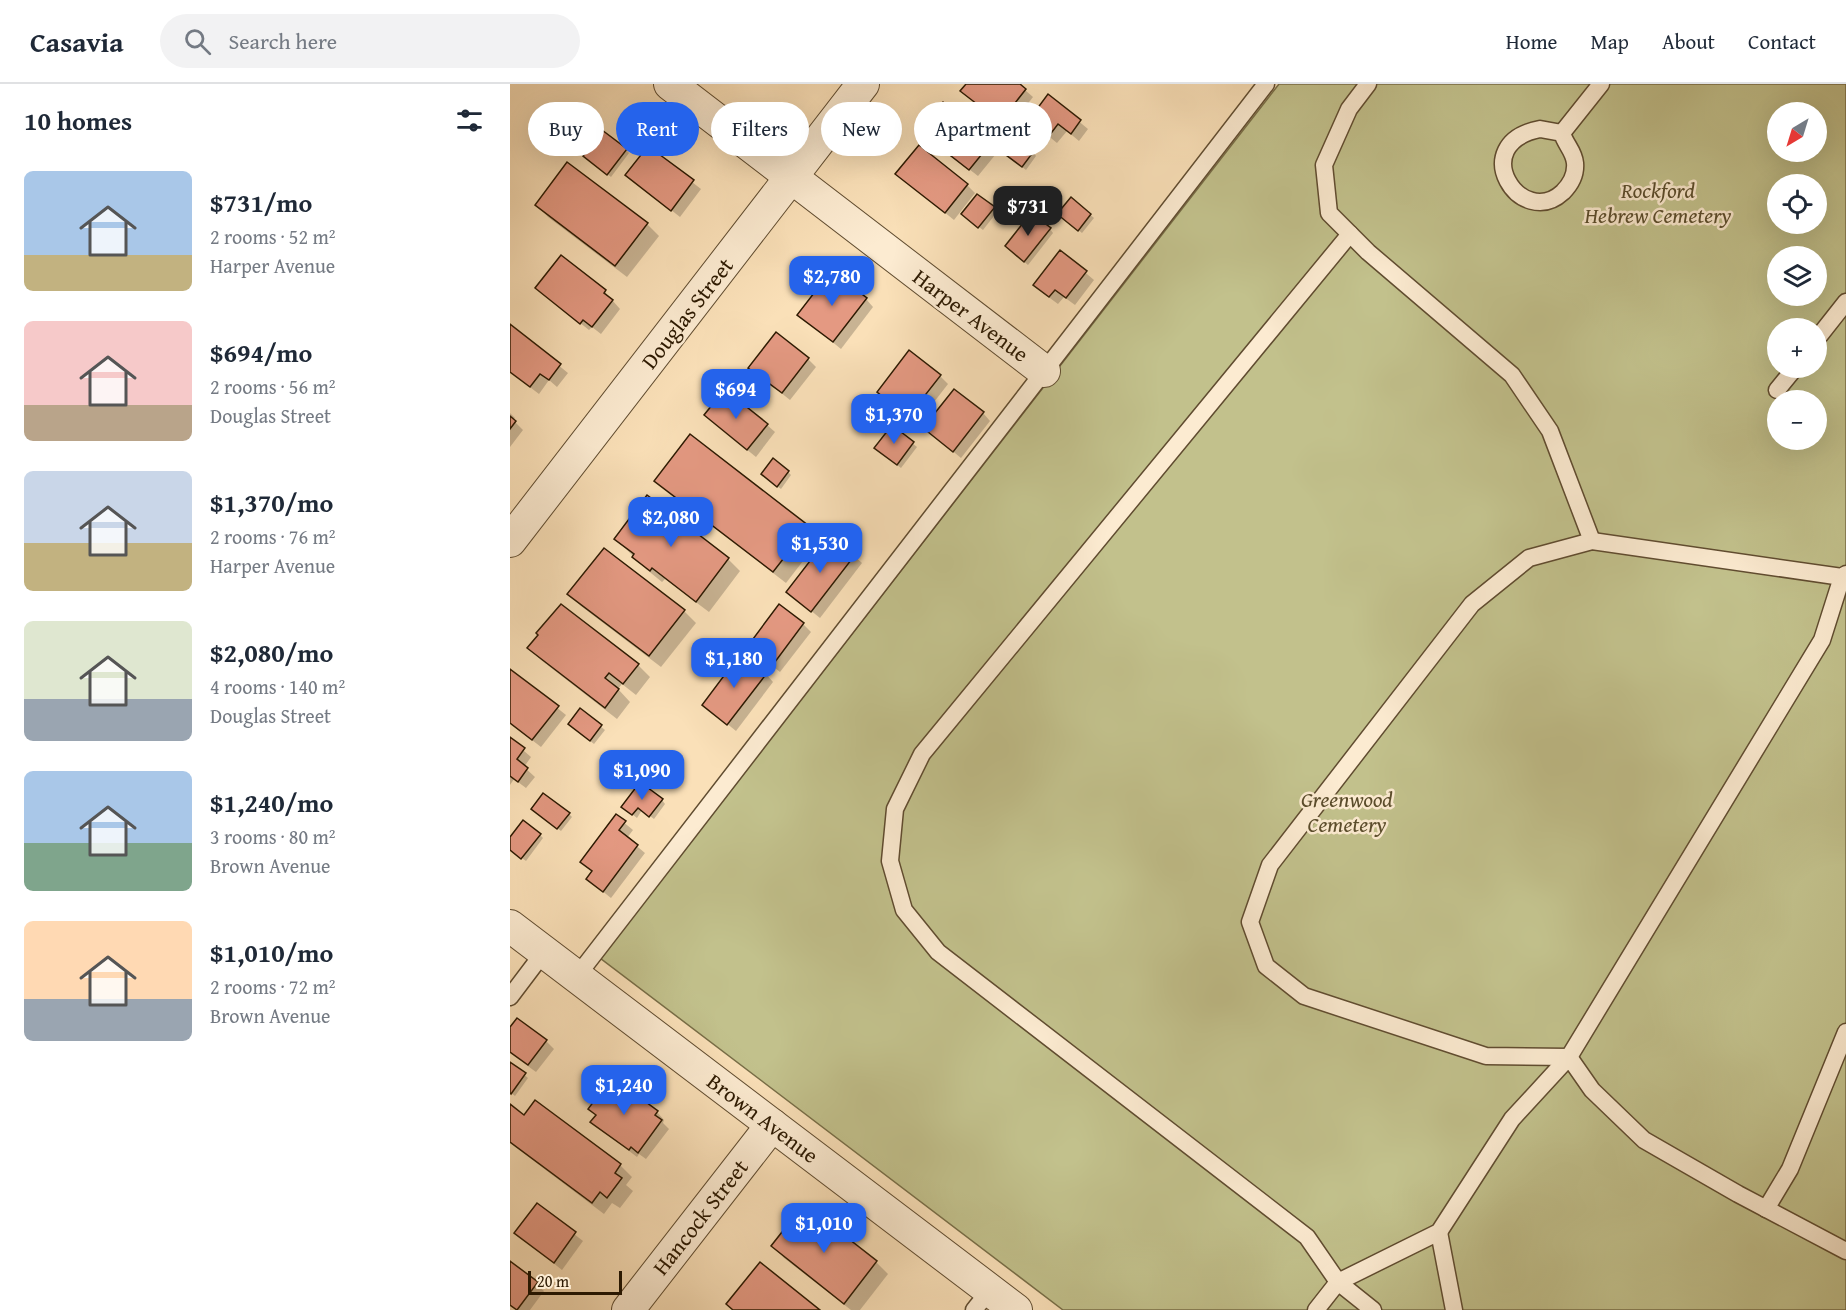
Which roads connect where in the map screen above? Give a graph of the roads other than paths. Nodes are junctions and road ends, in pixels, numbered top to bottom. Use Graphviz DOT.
graph roads {
  1 [pos="670,84"];
  2 [pos="863,84"];
  3 [pos="1266,84"];
  4 [pos="1368,84"];
  5 [pos="1601,84"];
  6 [pos="1562,133"];
  7 [pos="791,178"];
  8 [pos="1350,234"];
  9 [pos="1846,302"];
  10 [pos="1827,326"];
  11 [pos="1044,371"];
  12 [pos="1787,378"];
  13 [pos="1777,390"];
  14 [pos="510,541"];
  15 [pos="1592,542"];
  16 [pos="1845,577"];
  17 [pos="510,926"];
  18 [pos="544,952"];
  19 [pos="577,976"];
  20 [pos="510,997"];
  21 [pos="1846,1032"];
  22 [pos="1569,1057"];
  23 [pos="772,1125"];
  24 [pos="1766,1209"];
  25 [pos="1439,1232"];
  26 [pos="1846,1251"];
  27 [pos="1338,1282"];
  28 [pos="982,1300"];
  29 [pos="628,1310"];
  30 [pos="1016,1310"];
  31 [pos="1316,1310"];
  32 [pos="1373,1310"];
  33 [pos="1454,1310"];
  1 -- 7 [label="street, Harper Avenue"];
  2 -- 7 [label="street, Douglas Street"];
  3 -- 11 [label="lane"];
  4 -- 8 [label="lane"];
  5 -- 6 [label="lane"];
  6 -- 6 [label="lane"];
  7 -- 11 [label="street, Harper Avenue"];
  7 -- 14 [label="street, Douglas Street"];
  8 -- 15 [label="lane"];
  8 -- 27 [label="lane"];
  9 -- 10 [label="lane"];
  11 -- 19 [label="lane"];
  12 -- 13 [label="lane"];
  15 -- 16 [label="lane"];
  15 -- 22 [label="lane"];
  16 -- 22 [label="lane"];
  17 -- 18 [label="street, Brown Avenue"];
  18 -- 19 [label="street, Brown Avenue"];
  18 -- 20 [label="lane"];
  19 -- 23 [label="street, Brown Avenue"];
  21 -- 24 [label="lane"];
  22 -- 24 [label="lane"];
  22 -- 25 [label="lane"];
  23 -- 28 [label="street, Brown Avenue"];
  23 -- 29 [label="street, Hancock Street"];
  24 -- 26 [label="lane"];
  25 -- 27 [label="lane"];
  25 -- 33 [label="lane"];
  27 -- 31 [label="lane"];
  27 -- 32 [label="lane"];
  28 -- 30 [label="street, Brown Avenue"];
}
